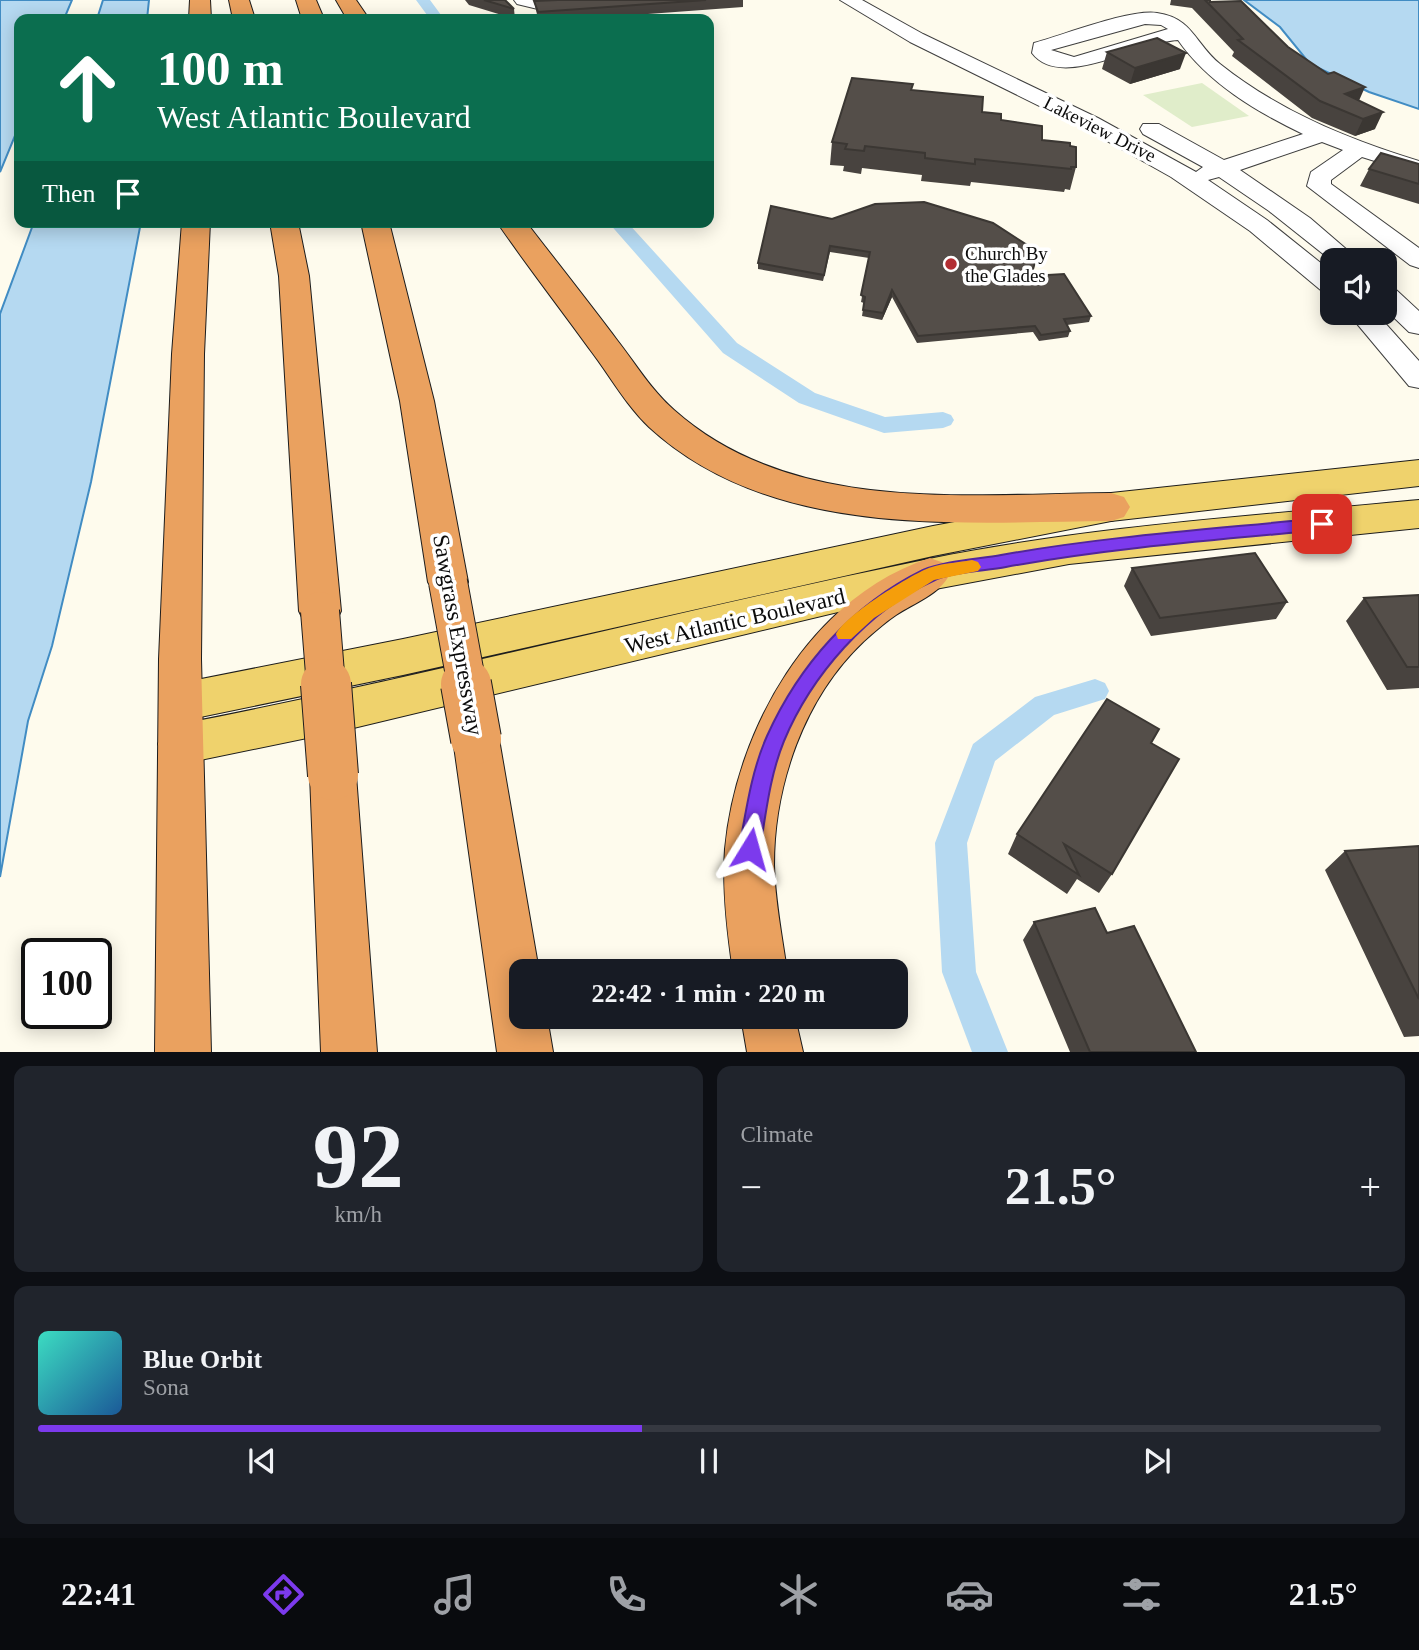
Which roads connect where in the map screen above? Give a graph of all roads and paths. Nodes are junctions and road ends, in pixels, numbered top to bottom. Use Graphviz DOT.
graph roads {
  1 [pos="609,0"];
  2 [pos="849,0"];
  3 [pos="884,0"];
  4 [pos="525,1"];
  5 [pos="1186,34"];
  6 [pos="1294,122"];
  7 [pos="1321,135"];
  8 [pos="1357,150"];
  9 [pos="1195,166"];
  10 [pos="1222,167"];
  11 [pos="1419,168"];
  12 [pos="196,228"];
  13 [pos="285,228"];
  14 [pos="377,228"];
  15 [pos="516,228"];
  16 [pos="1332,248"];
  17 [pos="1419,260"];
  18 [pos="1320,276"];
  19 [pos="1397,305"];
  20 [pos="1372,325"];
  21 [pos="1419,326"];
  22 [pos="1419,379"];
  23 [pos="1419,472"];
  24 [pos="1111,507"];
  25 [pos="1419,514"];
  26 [pos="930,574"];
  27 [pos="181,723"];
  28 [pos="758,959"];
  29 [pos="770,1029"];
  30 [pos="183,1052"];
  31 [pos="349,1052"];
  32 [pos="525,1052"];
  33 [pos="775,1052"];
  1 -- 4 [label="street"];
  2 -- 9 [label="street, Lakeview Drive"];
  3 -- 9 [label="street, Lakeview Drive"];
  5 -- 5 [label="street"];
  5 -- 6 [label="street"];
  6 -- 7 [label="street"];
  6 -- 9 [label="street"];
  7 -- 8 [label="street"];
  7 -- 10 [label="street"];
  8 -- 11 [label="street"];
  8 -- 17 [label="street"];
  9 -- 10 [label="street, Lakeview Drive"];
  9 -- 18 [label="street, Lakeview Drive"];
  10 -- 16 [label="street, Lakeview Drive"];
  12 -- 27 [label="highway"];
  13 -- 31 [label="highway, bridge"];
  14 -- 32 [label="highway, Sawgrass Expressway, bridge"];
  15 -- 24 [label="highway"];
  19 -- 21 [label="street"];
  20 -- 22 [label="street"];
  23 -- 24 [label="main road, West Atlantic Boulevard"];
  24 -- 27 [label="main road, West Atlantic Boulevard"];
  25 -- 26 [label="main road, West Atlantic Boulevard"];
  26 -- 27 [label="main road, West Atlantic Boulevard"];
  26 -- 28 [label="highway"];
  27 -- 30 [label="highway"];
  29 -- 33 [label="highway"];
}
